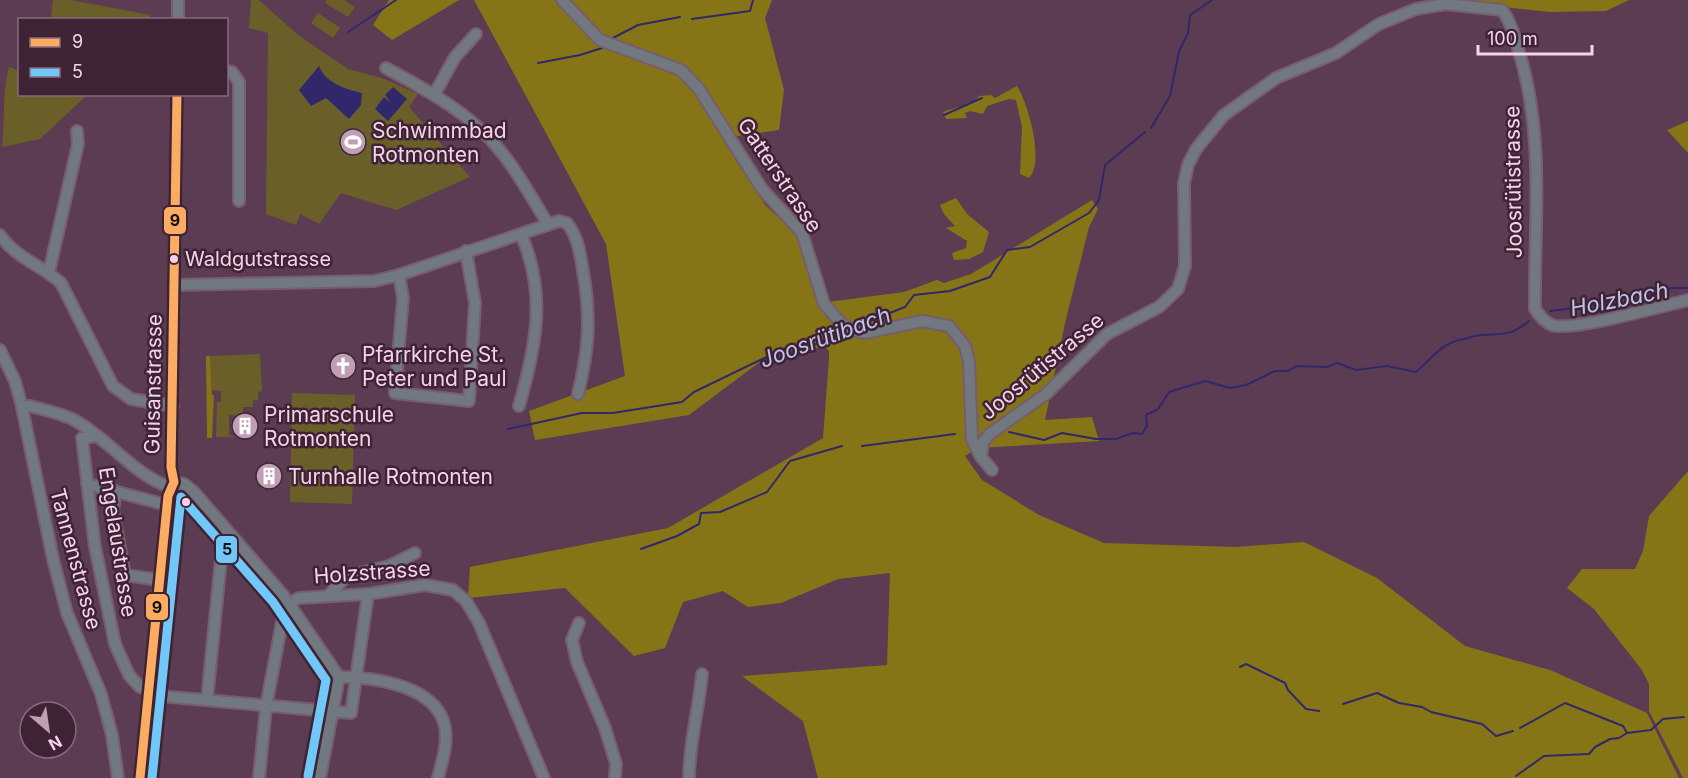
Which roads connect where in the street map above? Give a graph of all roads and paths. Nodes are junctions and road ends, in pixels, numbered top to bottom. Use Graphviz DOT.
graph roads {
  1 [pos="178,0"];
  2 [pos="562,0"];
  3 [pos="178,18"];
  4 [pos="476,34"];
  5 [pos="386,68"];
  6 [pos="228,71"];
  7 [pos="434,95"];
  8 [pos="177,96"];
  9 [pos="77,131"];
  10 [pos="239,201"];
  11 [pos="548,225"];
  12 [pos="521,234"];
  13 [pos="0,235"];
  14 [pos="466,251"];
  15 [pos="49,272"];
  16 [pos="399,275"];
  17 [pos="174,285"];
  18 [pos="1688,300"];
  19 [pos="0,350"];
  20 [pos="578,394"];
  21 [pos="173,406"];
  22 [pos="519,406"];
  23 [pos="22,407"];
  24 [pos="96,436"];
  25 [pos="981,457"];
  26 [pos="992,470"];
  27 [pos="87,484"];
  28 [pos="172,484"];
  29 [pos="116,491"];
  30 [pos="167,505"];
  31 [pos="227,532"];
  32 [pos="415,553"];
  33 [pos="160,580"];
  34 [pos="368,594"];
  35 [pos="329,595"];
  36 [pos="288,603"];
  37 [pos="579,623"];
  38 [pos="702,674"];
  39 [pos="339,677"];
  40 [pos="357,678"];
  41 [pos="148,692"];
  42 [pos="207,700"];
  43 [pos="266,707"];
  44 [pos="332,713"];
  45 [pos="118,778"];
  46 [pos="140,778"];
  47 [pos="259,778"];
  48 [pos="320,778"];
  49 [pos="438,778"];
  50 [pos="544,778"];
  51 [pos="615,778"];
  52 [pos="689,778"];
  1 -- 3 [label="street"];
  2 -- 25 [label="street, Gatterstrasse"];
  4 -- 7 [label="street"];
  5 -- 7 [label="street"];
  6 -- 10 [label="street"];
  7 -- 11 [label="street"];
  8 -- 17 [label="street, Guisanstrasse"];
  9 -- 15 [label="street"];
  11 -- 12 [label="street"];
  11 -- 20 [label="street"];
  12 -- 14 [label="street"];
  12 -- 22 [label="street"];
  13 -- 15 [label="street"];
  14 -- 16 [label="street"];
  14 -- 16 [label="street"];
  15 -- 21 [label="street"];
  16 -- 17 [label="street"];
  17 -- 21 [label="street, Guisanstrasse"];
  18 -- 25 [label="street, Joosrütistrasse"];
  19 -- 23 [label="street, Tannenstrasse"];
  21 -- 28 [label="street, Guisanstrasse"];
  23 -- 24 [label="street, Holzstrasse"];
  23 -- 45 [label="street, Tannenstrasse"];
  24 -- 27 [label="street, Engelaustrasse"];
  24 -- 28 [label="street, Holzstrasse"];
  25 -- 26 [label="street, Gatterstrasse"];
  27 -- 29 [label="street"];
  27 -- 41 [label="street, Engelaustrasse"];
  28 -- 30 [label="street, Guisanstrasse"];
  28 -- 31 [label="street, Holzstrasse"];
  29 -- 30 [label="street"];
  29 -- 33 [label="street"];
  30 -- 33 [label="street, Guisanstrasse"];
  31 -- 36 [label="street, Holzstrasse"];
  31 -- 42 [label="street"];
  32 -- 35 [label="street"];
  33 -- 41 [label="street, Guisanstrasse"];
  34 -- 35 [label="street, Holzstrasse"];
  34 -- 40 [label="street"];
  34 -- 50 [label="street, Holzstrasse"];
  35 -- 36 [label="street, Holzstrasse"];
  36 -- 39 [label="street"];
  36 -- 43 [label="street"];
  37 -- 51 [label="street"];
  38 -- 52 [label="street"];
  39 -- 40 [label="street"];
  39 -- 44 [label="street"];
  40 -- 44 [label="street"];
  40 -- 49 [label="street"];
  41 -- 42 [label="street"];
  41 -- 46 [label="street, Guisanstrasse"];
  42 -- 43 [label="street"];
  43 -- 44 [label="street"];
  43 -- 47 [label="street"];
  44 -- 48 [label="street"];
}
